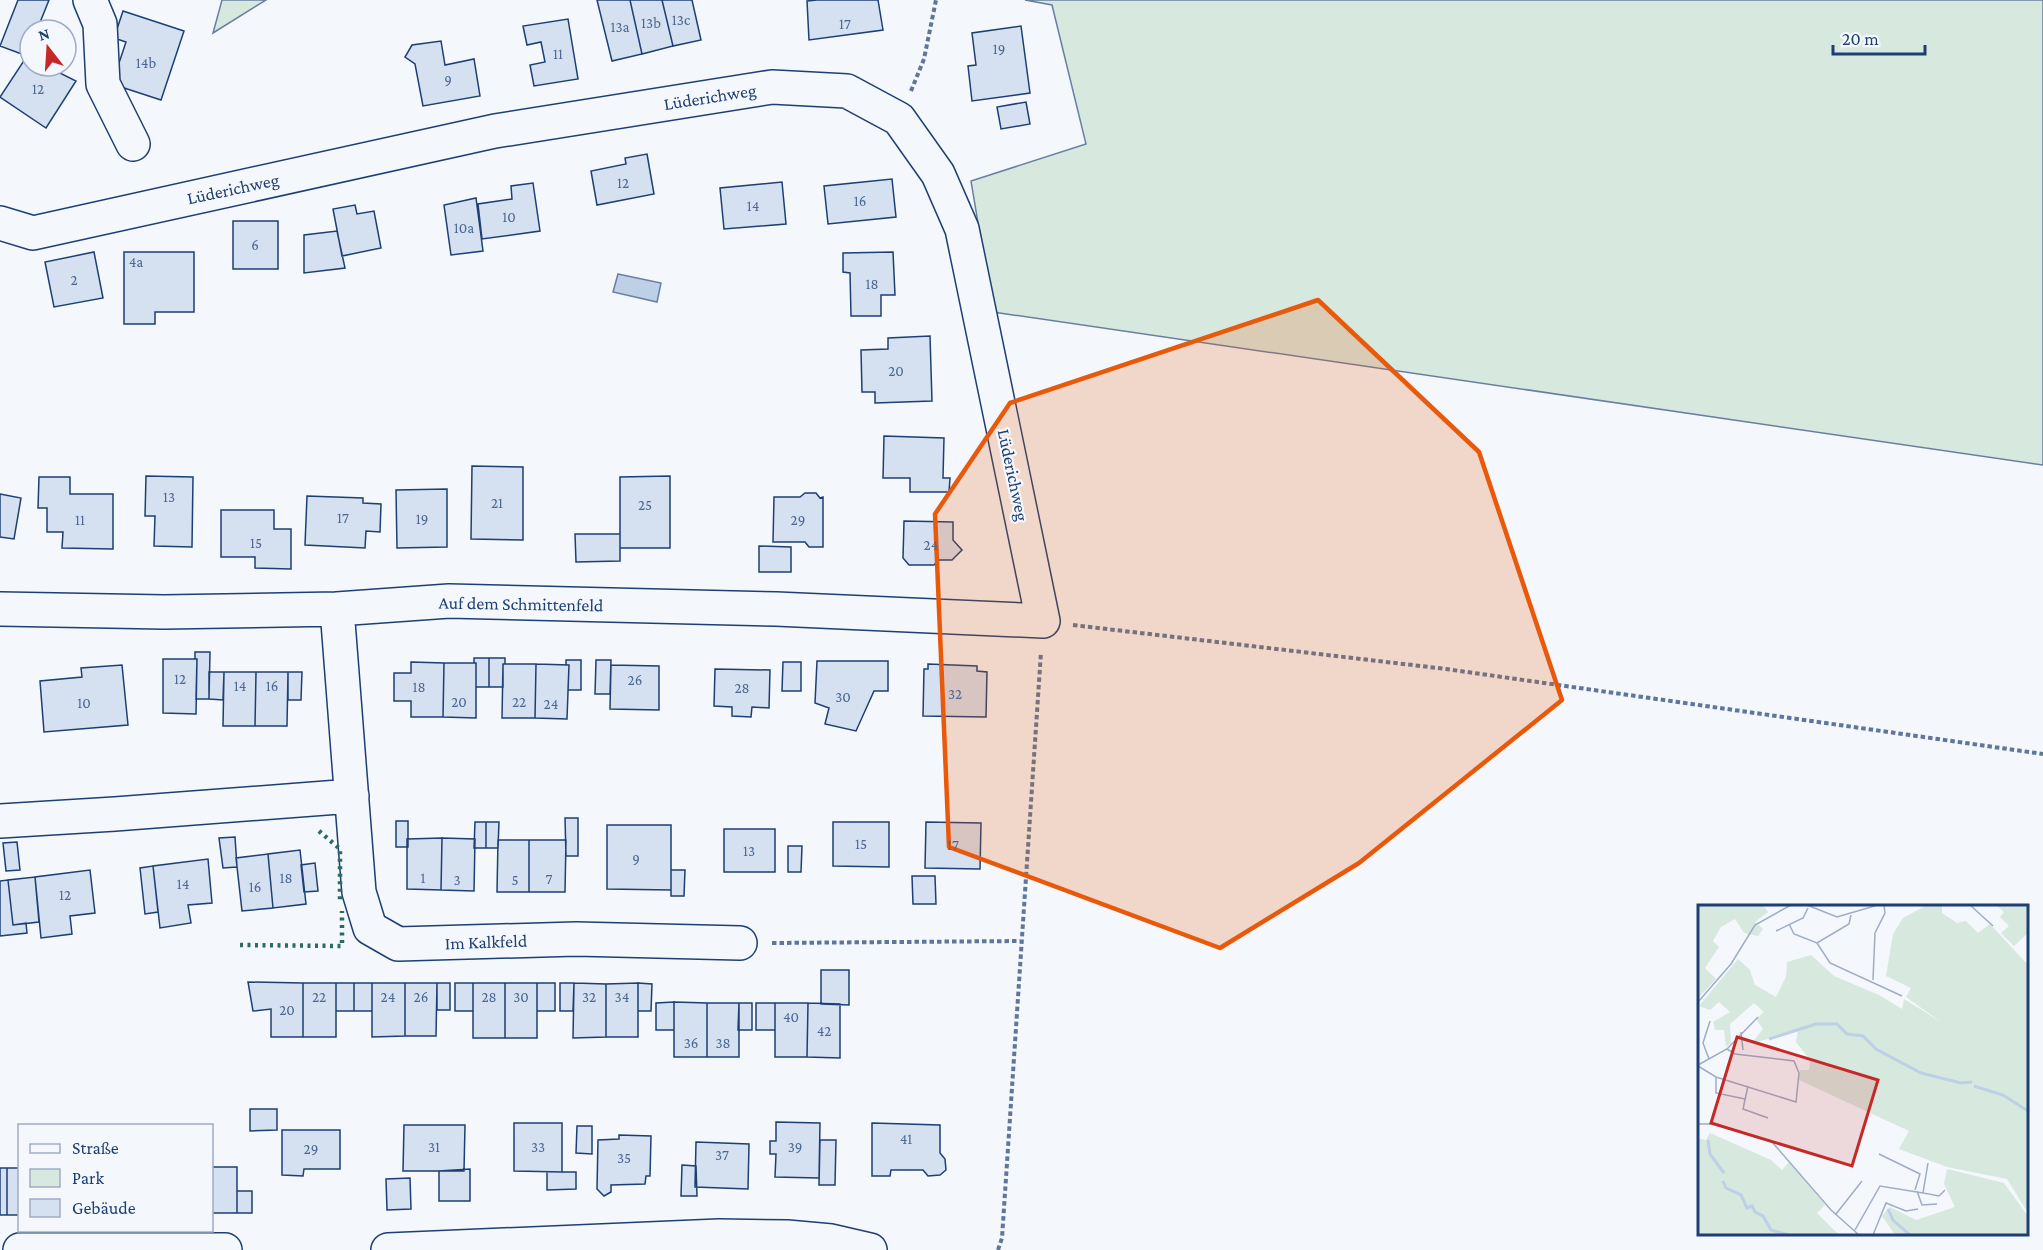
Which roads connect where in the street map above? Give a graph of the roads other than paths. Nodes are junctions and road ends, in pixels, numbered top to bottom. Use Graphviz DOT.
graph roads {
  1 [pos="90,0"];
  2 [pos="133,144"];
  3 [pos="0,223"];
  4 [pos="0,609"];
  5 [pos="337,609"];
  6 [pos="1043,621"];
  7 [pos="352,796"];
  8 [pos="0,821"];
  9 [pos="740,943"];
  10 [pos="20,1250"];
  11 [pos="225,1250"];
  12 [pos="388,1250"];
  13 [pos="870,1250"];
  1 -- 2 [label="street"];
  3 -- 6 [label="street, Lüderichweg"];
  4 -- 5 [label="street, Auf dem Schmittenfeld"];
  5 -- 6 [label="street, Auf dem Schmittenfeld"];
  5 -- 7 [label="street, Im Kalkfeld"];
  7 -- 8 [label="street"];
  7 -- 9 [label="street, Im Kalkfeld"];
  10 -- 11 [label="street"];
  12 -- 13 [label="street"];
}
